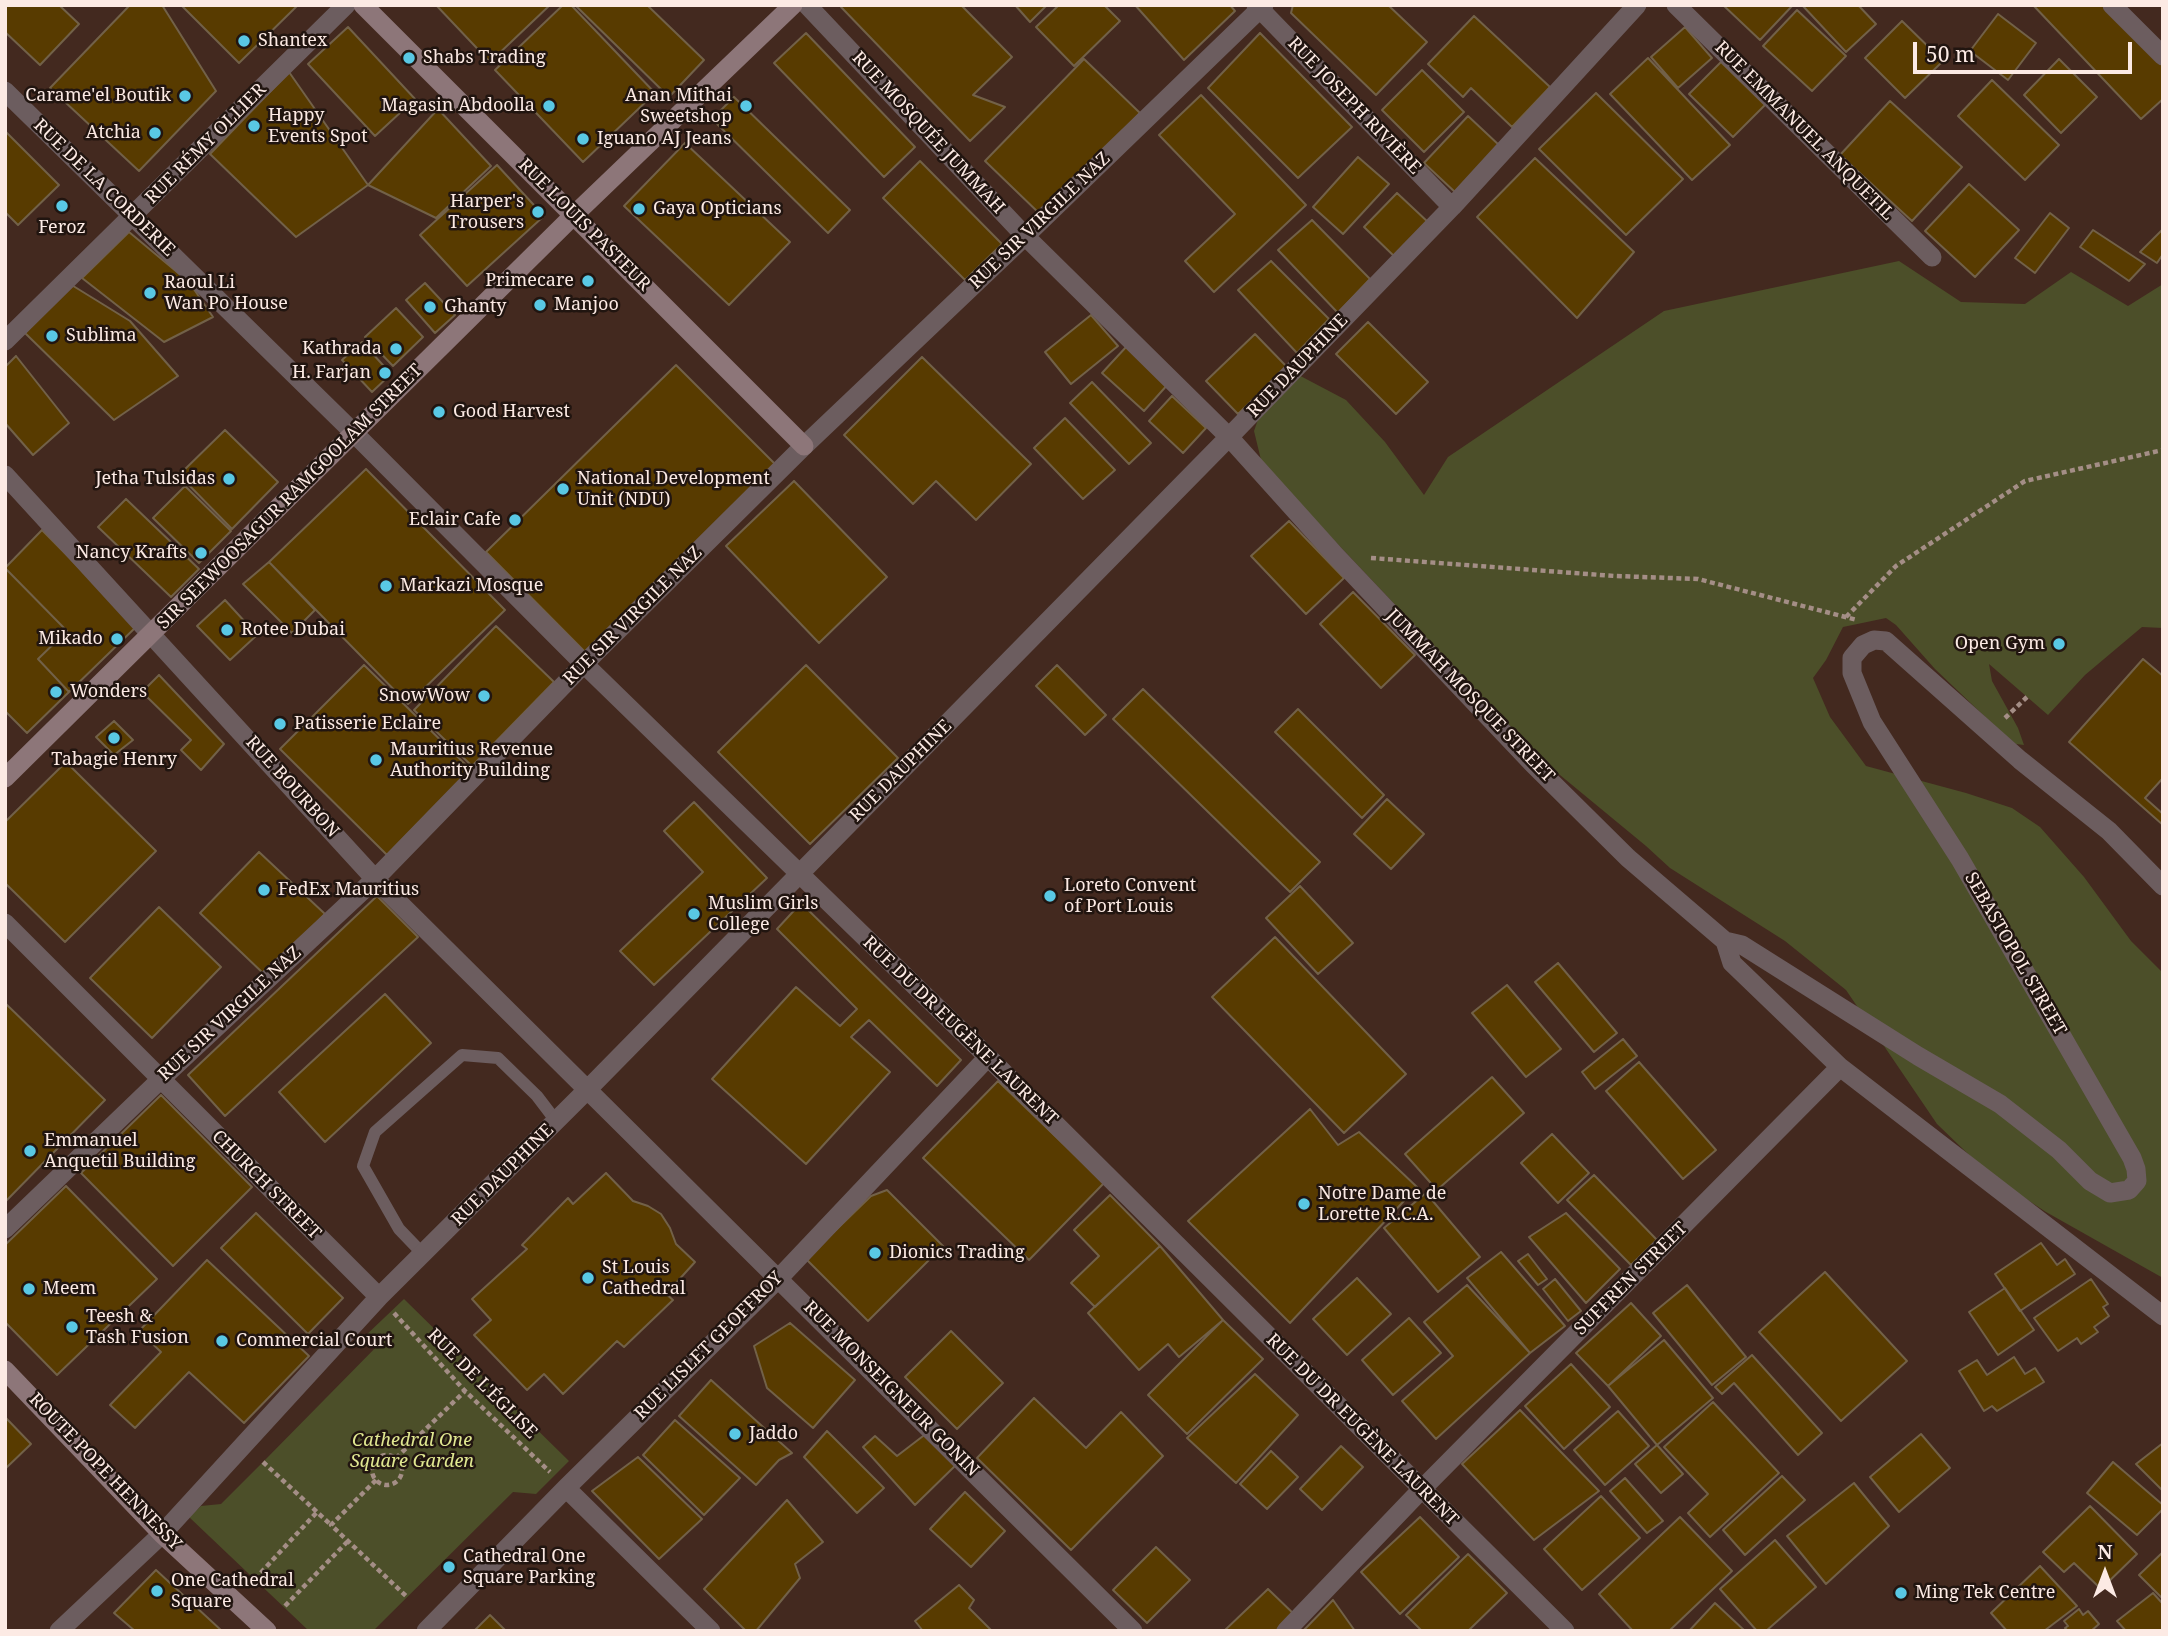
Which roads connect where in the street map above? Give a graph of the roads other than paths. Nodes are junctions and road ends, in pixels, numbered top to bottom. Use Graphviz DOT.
graph roads {
  1 [pos="346,5"];
  2 [pos="363,5"];
  3 [pos="793,5"];
  4 [pos="807,5"];
  5 [pos="1637,5"];
  6 [pos="1676,5"];
  7 [pos="2112,5"];
  8 [pos="1260,7"];
  9 [pos="2163,56"];
  10 [pos="5,91"];
  11 [pos="1452,207"];
  12 [pos="574,215"];
  13 [pos="133,216"];
  14 [pos="1026,236"];
  15 [pos="1931,257"];
  16 [pos="5,341"];
  17 [pos="353,432"];
  18 [pos="1229,437"];
  19 [pos="804,446"];
  20 [pos="5,475"];
  21 [pos="152,634"];
  22 [pos="584,664"];
  23 [pos="5,778"];
  24 [pos="799,874"];
  25 [pos="375,879"];
  26 [pos="2163,886"];
  27 [pos="5,923"];
  28 [pos="1725,941"];
  29 [pos="988,1057"];
  30 [pos="1840,1067"];
  31 [pos="160,1080"];
  32 [pos="587,1090"];
  33 [pos="556,1121"];
  34 [pos="5,1229"];
  35 [pos="423,1254"];
  36 [pos="779,1278"];
  37 [pos="379,1297"];
  38 [pos="2163,1316"];
  39 [pos="5,1370"];
  40 [pos="566,1488"];
  41 [pos="1421,1490"];
  42 [pos="162,1534"];
  43 [pos="59,1631"];
  44 [pos="267,1631"];
  45 [pos="426,1631"];
  46 [pos="711,1631"];
  47 [pos="1133,1631"];
  48 [pos="1286,1631"];
  49 [pos="1565,1631"];
  1 -- 13 [label="street, RUE RÉMY OLLIER"];
  2 -- 12 [label="main road, RUE LOUIS PASTEUR"];
  3 -- 12 [label="main road, SIR SEEWOOSAGUR RAMGOOLAM STREET"];
  4 -- 14 [label="street, RUE MOSQUÉE JUMMAH"];
  5 -- 11 [label="street, RUE DAUPHINE"];
  6 -- 15 [label="street, RUE EMMANUEL ANQUETIL"];
  7 -- 9 [label="street"];
  8 -- 11 [label="street, RUE JOSEPH RIVIÈRE"];
  8 -- 14 [label="street, RUE SIR VIRGILE NAZ"];
  10 -- 13 [label="street, RUE DE LA CORDERIE"];
  11 -- 18 [label="street, RUE DAUPHINE"];
  12 -- 17 [label="main road, SIR SEEWOOSAGUR RAMGOOLAM STREET"];
  12 -- 19 [label="main road, RUE LOUIS PASTEUR"];
  13 -- 16 [label="street, RUE RÉMY OLLIER"];
  13 -- 17 [label="street, RUE DE LA CORDERIE"];
  14 -- 18 [label="street, RUE MOSQUÉE JUMMAH"];
  14 -- 19 [label="street, RUE SIR VIRGILE NAZ"];
  17 -- 21 [label="main road, SIR SEEWOOSAGUR RAMGOOLAM STREET"];
  17 -- 22 [label="street, RUE DU DR EUGÈNE LAURENT"];
  18 -- 24 [label="street, RUE DAUPHINE"];
  18 -- 28 [label="street, JUMMAH MOSQUE STREET"];
  19 -- 22 [label="street, RUE SIR VIRGILE NAZ"];
  20 -- 21 [label="street, RUE BOURBON"];
  21 -- 23 [label="main road, SIR SEEWOOSAGUR RAMGOOLAM STREET"];
  21 -- 25 [label="street, RUE BOURBON"];
  22 -- 24 [label="street, RUE DU DR EUGÈNE LAURENT"];
  22 -- 25 [label="street, RUE SIR VIRGILE NAZ"];
  24 -- 29 [label="street, RUE DU DR EUGÈNE LAURENT"];
  24 -- 32 [label="street, RUE DAUPHINE"];
  25 -- 31 [label="street, RUE SIR VIRGILE NAZ"];
  25 -- 32 [label="street, RUE BOURBON"];
  26 -- 28 [label="street, SEBASTOPOL STREET"];
  27 -- 31 [label="street, CHURCH STREET"];
  28 -- 30 [label="street"];
  29 -- 36 [label="street, RUE LISLET GEOFFROY"];
  29 -- 41 [label="street, RUE DU DR EUGÈNE LAURENT"];
  30 -- 38 [label="street"];
  30 -- 41 [label="street, SUFFREN STREET"];
  31 -- 34 [label="street, RUE SIR VIRGILE NAZ"];
  31 -- 37 [label="street, CHURCH STREET"];
  32 -- 33 [label="street, RUE DAUPHINE"];
  32 -- 36 [label="street, RUE MONSEIGNEUR GONIN"];
  33 -- 35 [label="street, RUE DAUPHINE"];
  33 -- 35 [label="lane"];
  35 -- 37 [label="street, RUE DAUPHINE"];
  36 -- 40 [label="street, RUE LISLET GEOFFROY"];
  36 -- 47 [label="street, RUE MONSEIGNEUR GONIN"];
  37 -- 42 [label="street, RUE DAUPHINE"];
  39 -- 42 [label="main road, ROUTE POPE HENNESSY"];
  40 -- 45 [label="street, RUE LISLET GEOFFROY"];
  40 -- 46 [label="street"];
  41 -- 48 [label="street, SUFFREN STREET"];
  41 -- 49 [label="street, RUE DU DR EUGÈNE LAURENT"];
  42 -- 43 [label="street, RUE DAUPHINE"];
  42 -- 44 [label="main road, ROUTE POPE HENNESSY"];
}
